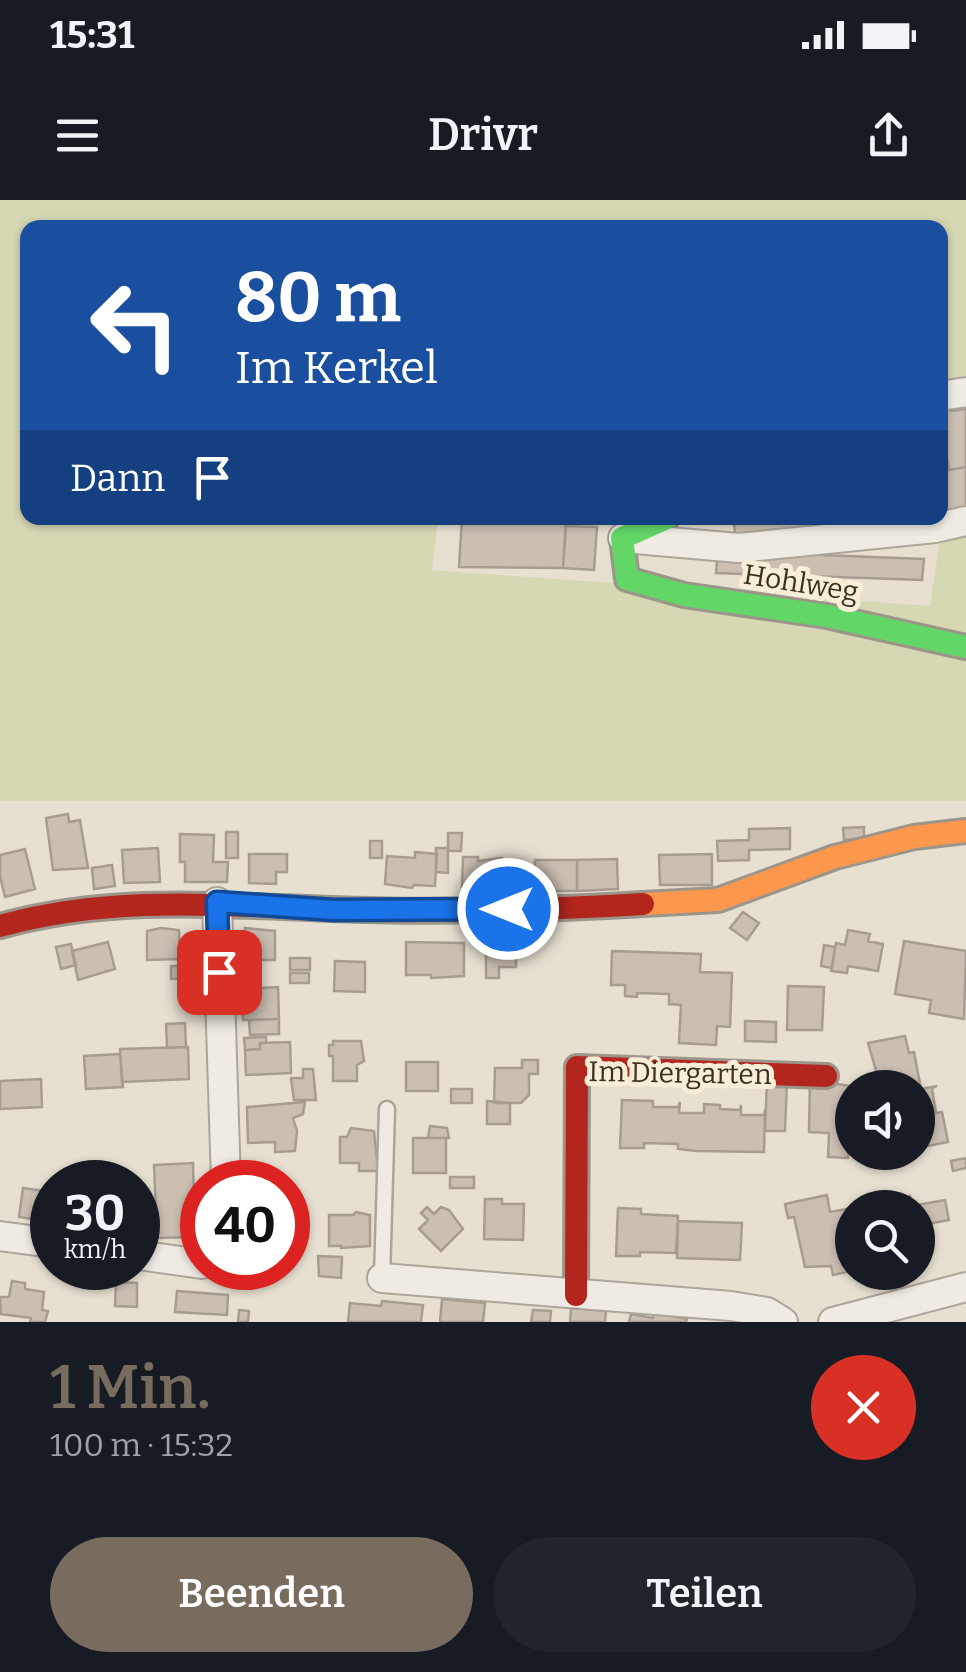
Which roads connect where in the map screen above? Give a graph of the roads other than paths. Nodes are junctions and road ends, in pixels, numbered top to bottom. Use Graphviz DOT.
graph roads {
  1 [pos="966,521"];
  2 [pos="651,525"];
  3 [pos="622,538"];
  4 [pos="966,647"];
  5 [pos="966,830"];
  6 [pos="217,902"];
  7 [pos="0,926"];
  8 [pos="826,1076"];
  9 [pos="388,1109"];
  10 [pos="225,1160"];
  11 [pos="0,1236"];
  12 [pos="30,1241"];
  13 [pos="382,1278"];
  14 [pos="966,1286"];
  15 [pos="576,1295"];
  16 [pos="783,1322"];
  17 [pos="833,1322"];
  1 -- 3 [label="street"];
  2 -- 3 [label="street"];
  3 -- 4 [label="street, Hohlweg"];
  5 -- 6 [label="street"];
  6 -- 7 [label="street"];
  6 -- 10 [label="street"];
  8 -- 15 [label="street, Im Diergarten"];
  9 -- 13 [label="lane"];
  11 -- 12 [label="street"];
  13 -- 15 [label="street"];
  14 -- 17 [label="street"];
  15 -- 16 [label="street"];
}
